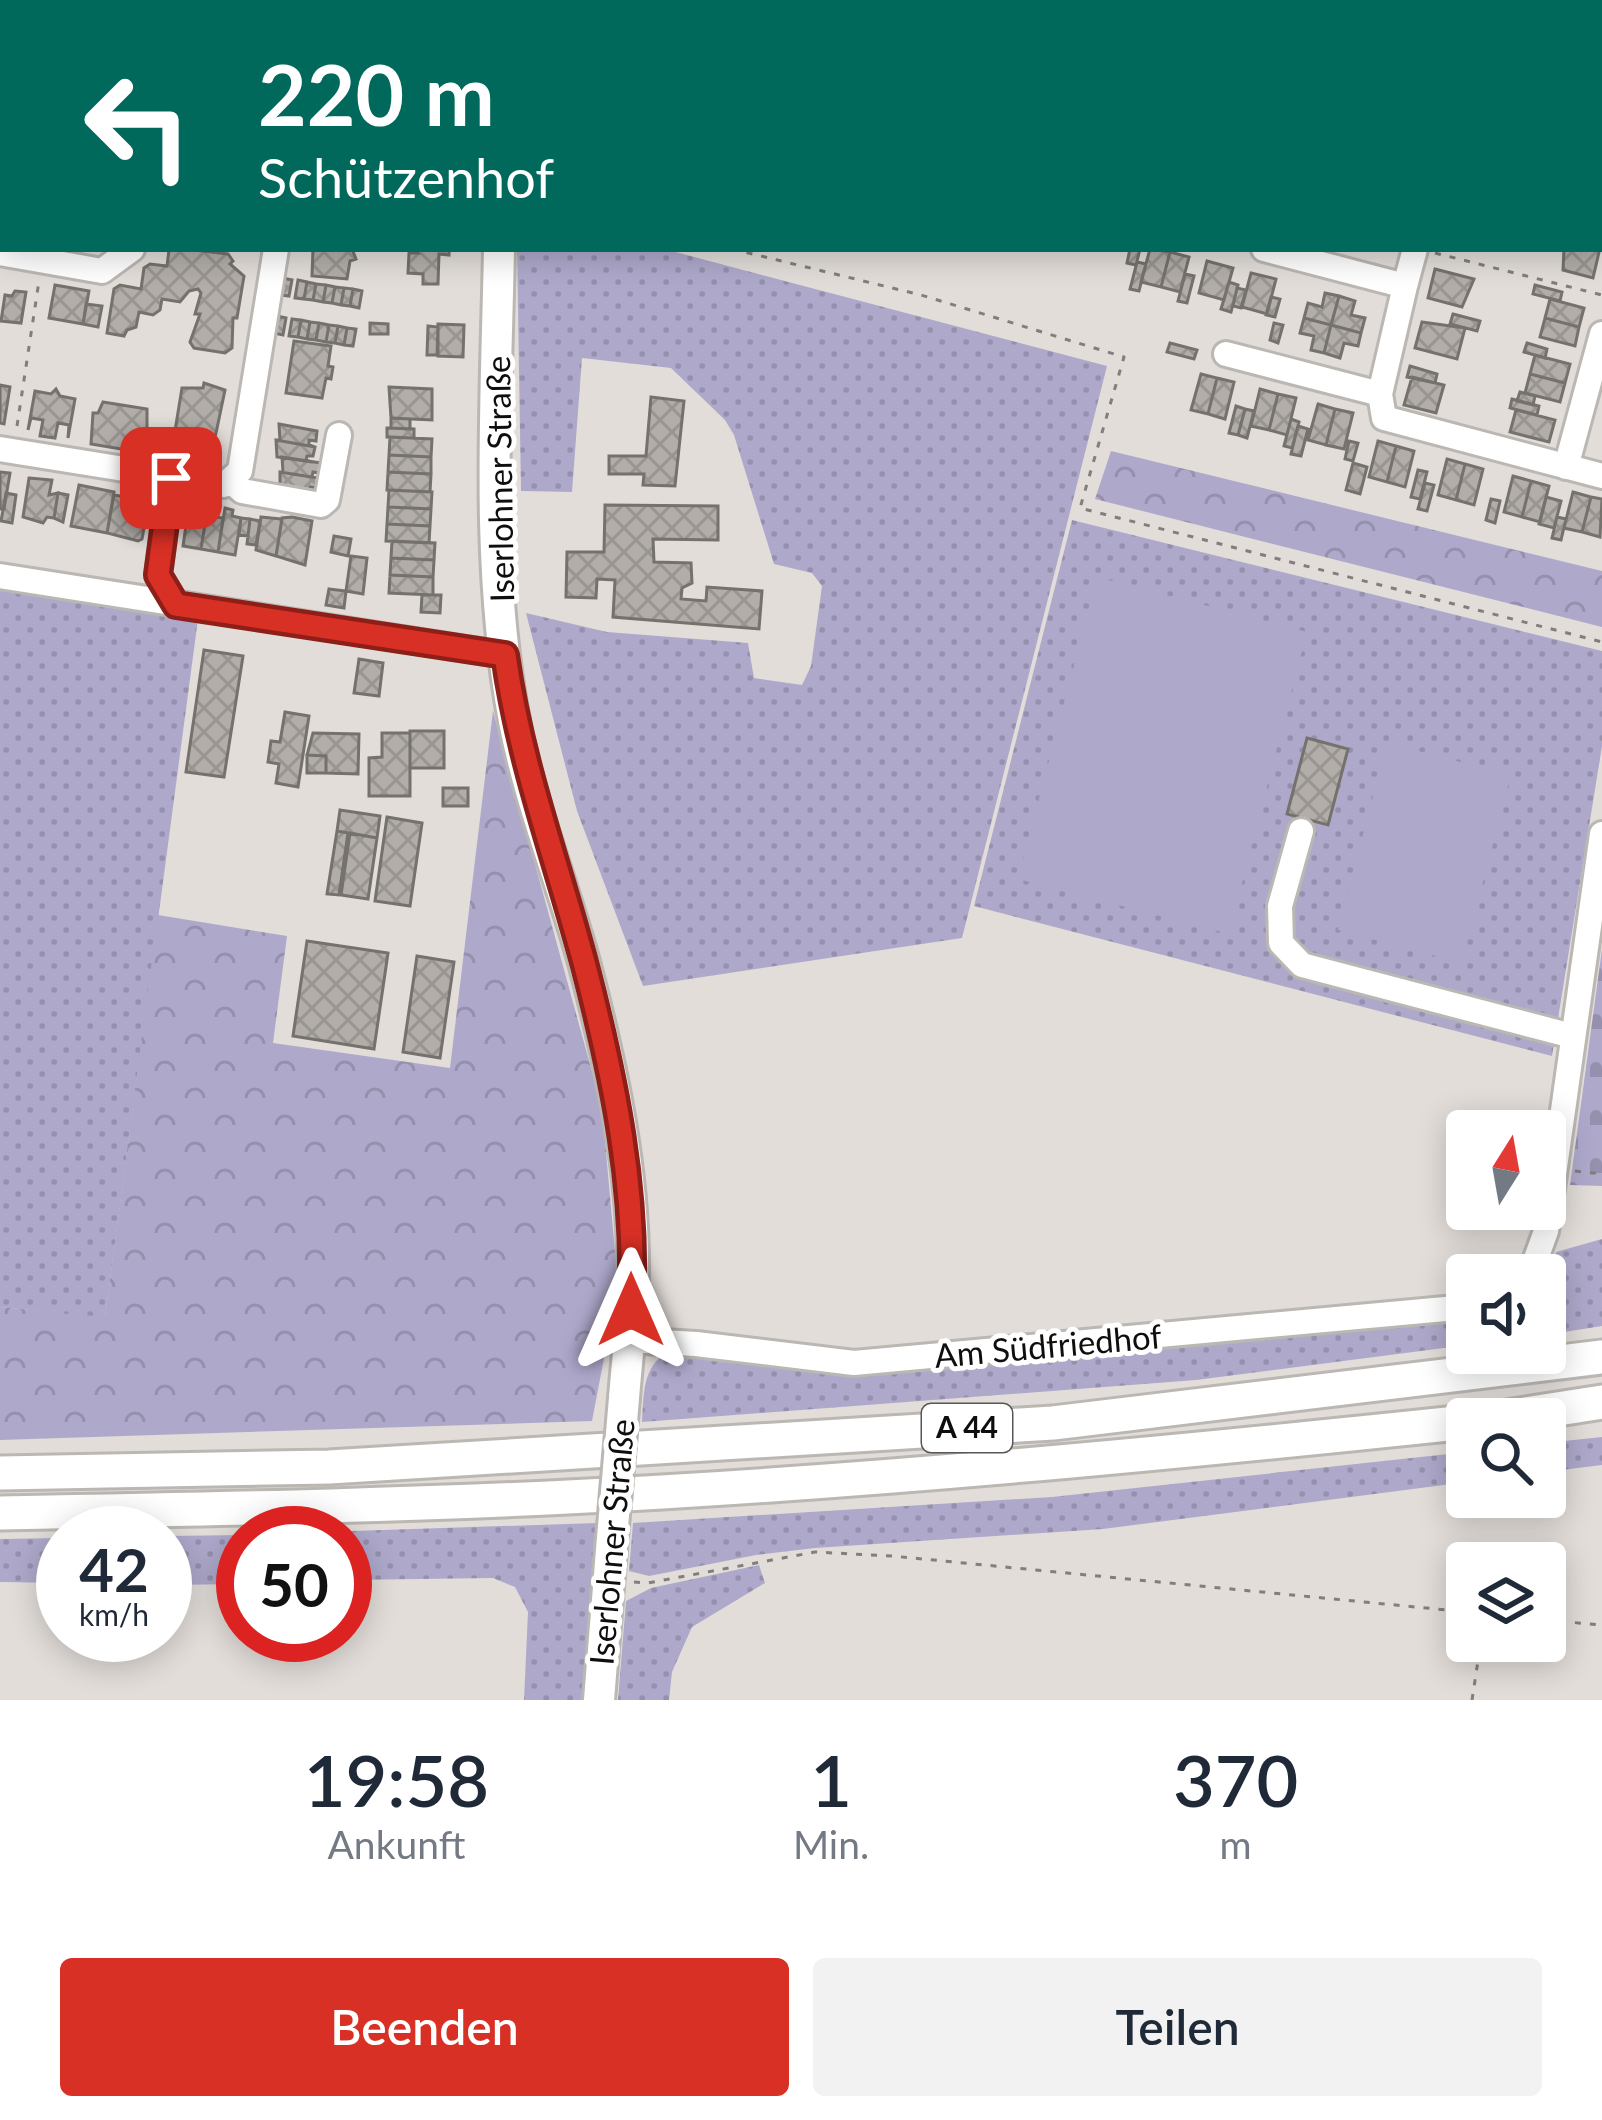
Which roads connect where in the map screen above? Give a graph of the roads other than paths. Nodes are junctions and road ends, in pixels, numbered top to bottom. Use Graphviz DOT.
graph roads {
  1 [pos="128,252"];
  2 [pos="276,252"];
  3 [pos="499,252"];
  4 [pos="1290,252"];
  5 [pos="1414,252"];
  6 [pos="0,253"];
  7 [pos="1367,261"];
  8 [pos="1406,286"];
  9 [pos="1602,334"];
  10 [pos="1226,354"];
  11 [pos="1380,394"];
  12 [pos="339,435"];
  13 [pos="6,450"];
  14 [pos="1566,467"];
  15 [pos="1602,476"];
  16 [pos="171,478"];
  17 [pos="230,480"];
  18 [pos="0,576"];
  19 [pos="176,605"];
  20 [pos="505,655"];
  21 [pos="1301,831"];
  22 [pos="1602,834"];
  23 [pos="1572,1036"];
  24 [pos="1538,1254"];
  25 [pos="1446,1309"];
  26 [pos="629,1340"];
  27 [pos="1602,1357"];
  28 [pos="1602,1402"];
  29 [pos="1566,1408"];
  30 [pos="1602,1422"];
  31 [pos="1566,1423"];
  32 [pos="1446,1424"];
  33 [pos="0,1473"];
  34 [pos="0,1513"];
  35 [pos="599,1700"];
  1 -- 6 [label="street"];
  2 -- 17 [label="street"];
  3 -- 20 [label="main road, Iserlohner Straße"];
  4 -- 7 [label="street"];
  5 -- 8 [label="street"];
  7 -- 8 [label="street"];
  8 -- 11 [label="street"];
  9 -- 14 [label="street"];
  10 -- 11 [label="street"];
  11 -- 14 [label="street"];
  12 -- 17 [label="street"];
  13 -- 16 [label="street"];
  14 -- 15 [label="street"];
  16 -- 17 [label="street"];
  16 -- 19 [label="street"];
  18 -- 19 [label="street"];
  19 -- 20 [label="street"];
  20 -- 26 [label="main road, Iserlohner Straße"];
  21 -- 23 [label="street"];
  22 -- 23 [label="street"];
  23 -- 24 [label="street"];
  25 -- 26 [label="street, Am Südfriedhof"];
  26 -- 35 [label="main road, Iserlohner Straße, bridge"];
  27 -- 33 [label="highway, A 44"];
  28 -- 29 [label="highway"];
  30 -- 31 [label="highway"];
  32 -- 34 [label="highway, A 44"];
}
